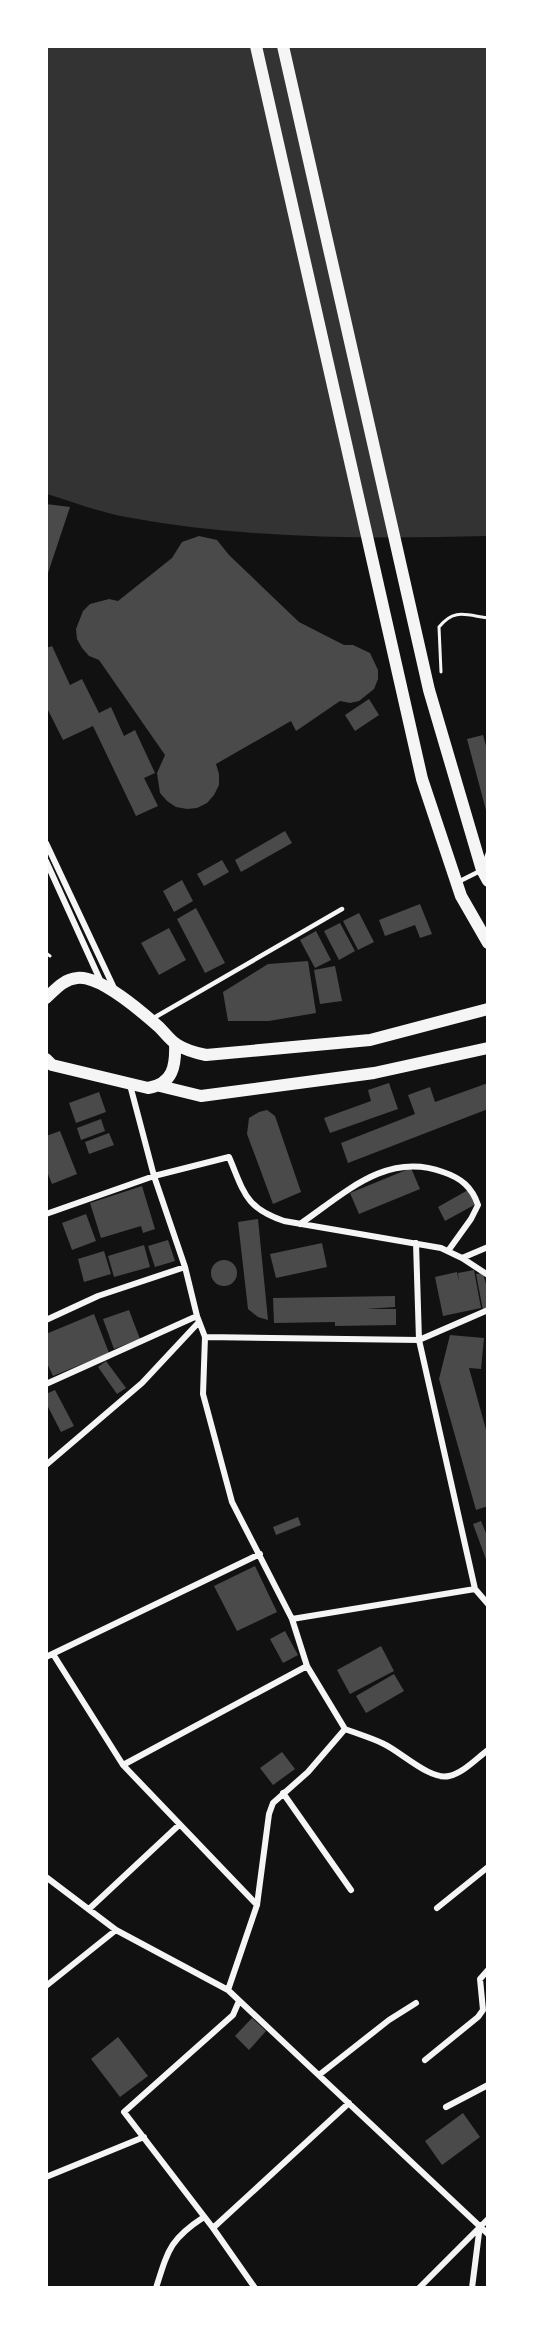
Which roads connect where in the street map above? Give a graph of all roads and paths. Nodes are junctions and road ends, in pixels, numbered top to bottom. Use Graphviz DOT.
graph roads {
  1 [pos="256,46"];
  2 [pos="283,46"];
  3 [pos="488,618"];
  4 [pos="441,673"];
  5 [pos="46,843"];
  6 [pos="488,853"];
  7 [pos="46,861"];
  8 [pos="485,875"];
  9 [pos="456,883"];
  10 [pos="342,909"];
  11 [pos="488,943"];
  12 [pos="102,985"];
  13 [pos="117,994"];
  14 [pos="46,999"];
  15 [pos="488,1009"];
  16 [pos="150,1020"];
  17 [pos="175,1043"];
  18 [pos="488,1048"];
  19 [pos="48,1063"];
  20 [pos="130,1086"];
  21 [pos="160,1086"];
  22 [pos="154,1176"];
  23 [pos="46,1214"];
  24 [pos="300,1224"];
  25 [pos="416,1243"];
  26 [pos="488,1247"];
  27 [pos="448,1251"];
  28 [pos="462,1258"];
  29 [pos="185,1267"];
  30 [pos="488,1275"];
  31 [pos="488,1310"];
  32 [pos="198,1319"];
  33 [pos="46,1320"];
  34 [pos="206,1337"];
  35 [pos="419,1340"];
  36 [pos="46,1384"];
  37 [pos="46,1465"];
  38 [pos="260,1554"];
  39 [pos="475,1589"];
  40 [pos="487,1604"];
  41 [pos="292,1619"];
  42 [pos="50,1656"];
  43 [pos="307,1666"];
  44 [pos="345,1729"];
  45 [pos="488,1750"];
  46 [pos="123,1765"];
  47 [pos="283,1793"];
  48 [pos="179,1825"];
  49 [pos="488,1867"];
  50 [pos="46,1877"];
  51 [pos="351,1890"];
  52 [pos="257,1905"];
  53 [pos="437,1908"];
  54 [pos="89,1909"];
  55 [pos="116,1930"];
  56 [pos="488,1970"];
  57 [pos="46,1986"];
  58 [pos="228,1990"];
  59 [pos="239,2001"];
  60 [pos="416,2003"];
  61 [pos="425,2060"];
  62 [pos="319,2075"];
  63 [pos="488,2085"];
  64 [pos="349,2103"];
  65 [pos="446,2107"];
  66 [pos="144,2138"];
  67 [pos="46,2177"];
  68 [pos="204,2217"];
  69 [pos="488,2219"];
  70 [pos="480,2225"];
  71 [pos="213,2228"];
  72 [pos="488,2234"];
  73 [pos="156,2288"];
  74 [pos="255,2288"];
  75 [pos="418,2288"];
  76 [pos="472,2288"];
  1 -- 9 [label="main road"];
  2 -- 8 [label="main road"];
  3 -- 4 [label="path"];
  5 -- 13 [label="street"];
  6 -- 8 [label="lane"];
  7 -- 12 [label="street"];
  8 -- 9 [label="lane"];
  9 -- 11 [label="main road"];
  10 -- 16 [label="lane"];
  12 -- 13 [label="main road"];
  12 -- 14 [label="main road"];
  13 -- 16 [label="main road"];
  15 -- 17 [label="main road"];
  16 -- 17 [label="main road"];
  17 -- 21 [label="main road"];
  18 -- 21 [label="main road"];
  19 -- 20 [label="main road"];
  20 -- 21 [label="main road"];
  20 -- 22 [label="street"];
  22 -- 23 [label="street"];
  22 -- 24 [label="street"];
  22 -- 29 [label="street"];
  24 -- 25 [label="street"];
  24 -- 27 [label="street"];
  25 -- 27 [label="street"];
  25 -- 35 [label="street"];
  26 -- 28 [label="street"];
  27 -- 28 [label="street"];
  28 -- 30 [label="street"];
  29 -- 32 [label="street"];
  29 -- 33 [label="street"];
  31 -- 35 [label="street"];
  32 -- 34 [label="street"];
  32 -- 36 [label="street"];
  32 -- 37 [label="street"];
  34 -- 35 [label="street"];
  34 -- 38 [label="street"];
  35 -- 39 [label="street"];
  38 -- 41 [label="street"];
  38 -- 42 [label="street"];
  39 -- 40 [label="street"];
  39 -- 41 [label="street"];
  41 -- 43 [label="street"];
  42 -- 46 [label="street"];
  43 -- 44 [label="street"];
  43 -- 46 [label="street"];
  44 -- 45 [label="street"];
  44 -- 47 [label="street"];
  46 -- 48 [label="street"];
  47 -- 51 [label="street"];
  47 -- 52 [label="street"];
  48 -- 52 [label="street"];
  48 -- 54 [label="street"];
  49 -- 53 [label="street"];
  50 -- 54 [label="street"];
  52 -- 58 [label="street"];
  54 -- 55 [label="street"];
  55 -- 57 [label="street"];
  55 -- 58 [label="street"];
  56 -- 61 [label="street"];
  58 -- 59 [label="street"];
  59 -- 62 [label="street"];
  59 -- 66 [label="street"];
  60 -- 62 [label="street"];
  62 -- 64 [label="street"];
  63 -- 65 [label="street"];
  64 -- 70 [label="street"];
  64 -- 71 [label="street"];
  66 -- 67 [label="street"];
  66 -- 68 [label="street"];
  68 -- 71 [label="street"];
  68 -- 73 [label="street"];
  69 -- 70 [label="street"];
  70 -- 72 [label="street"];
  70 -- 75 [label="street"];
  70 -- 76 [label="street"];
  71 -- 74 [label="street"];
}
